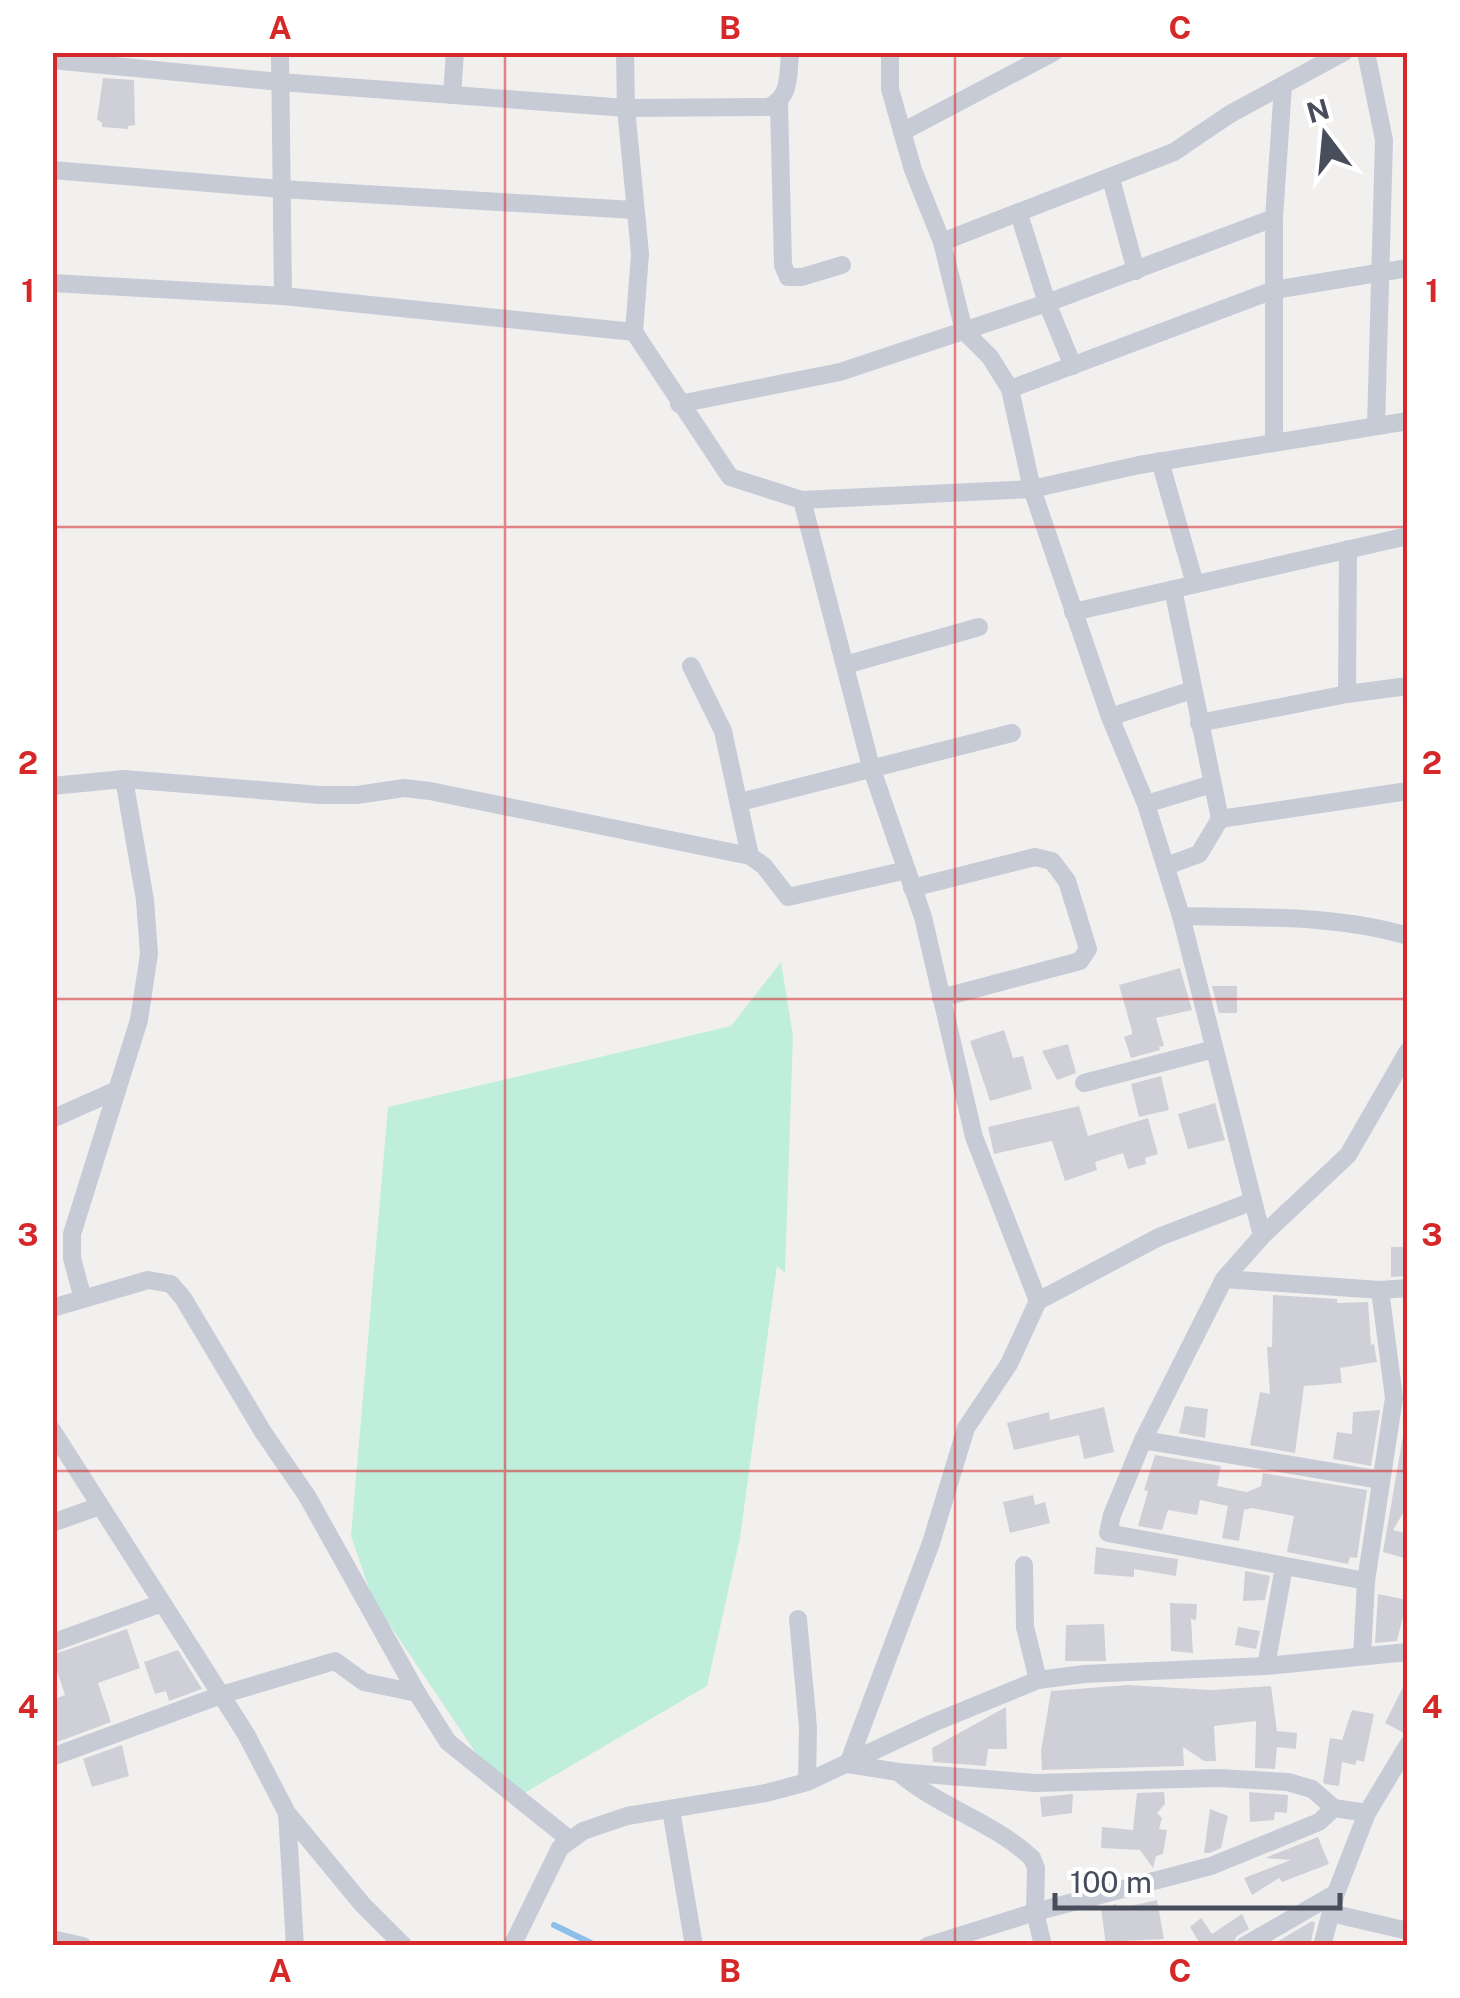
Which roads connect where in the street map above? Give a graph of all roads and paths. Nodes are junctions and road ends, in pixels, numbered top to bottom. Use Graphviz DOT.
graph roads {
  1 [pos="280,52"];
  2 [pos="455,52"];
  3 [pos="625,52"];
  4 [pos="790,52"];
  5 [pos="1054,52"];
  6 [pos="1344,52"];
  7 [pos="1366,52"];
  8 [pos="894,55"];
  9 [pos="52,60"];
  10 [pos="280,82"];
  11 [pos="1283,86"];
  12 [pos="452,95"];
  13 [pos="779,102"];
  14 [pos="626,108"];
  15 [pos="902,132"];
  16 [pos="52,170"];
  17 [pos="1111,179"];
  18 [pos="281,189"];
  19 [pos="634,210"];
  20 [pos="1019,214"];
  21 [pos="1274,218"];
  22 [pos="942,242"];
  23 [pos="842,265"];
  24 [pos="1408,268"];
  25 [pos="1136,271"];
  26 [pos="1380,272"];
  27 [pos="52,283"];
  28 [pos="1274,290"];
  29 [pos="282,296"];
  30 [pos="1047,303"];
  31 [pos="964,330"];
  32 [pos="634,332"];
  33 [pos="1072,366"];
  34 [pos="1010,390"];
  35 [pos="679,404"];
  36 [pos="1408,421"];
  37 [pos="1376,426"];
  38 [pos="1274,441"];
  39 [pos="1160,461"];
  40 [pos="1032,489"];
  41 [pos="802,500"];
  42 [pos="1408,536"];
  43 [pos="1348,549"];
  44 [pos="1195,584"];
  45 [pos="1173,589"];
  46 [pos="1073,612"];
  47 [pos="979,627"];
  48 [pos="846,665"];
  49 [pos="691,666"];
  50 [pos="1408,686"];
  51 [pos="1192,690"];
  52 [pos="1347,694"];
  53 [pos="1110,717"];
  54 [pos="1199,723"];
  55 [pos="1012,733"];
  56 [pos="871,767"];
  57 [pos="124,779"];
  58 [pos="1212,784"];
  59 [pos="52,786"];
  60 [pos="1408,791"];
  61 [pos="740,802"];
  62 [pos="1146,804"];
  63 [pos="1220,819"];
  64 [pos="750,856"];
  65 [pos="1166,866"];
  66 [pos="909,879"];
  67 [pos="1181,916"];
  68 [pos="1408,936"];
  69 [pos="941,998"];
  70 [pos="1214,1049"];
  71 [pos="1408,1051"];
  72 [pos="1084,1083"];
  73 [pos="117,1090"];
  74 [pos="52,1119"];
  75 [pos="1252,1201"];
  76 [pos="1262,1236"];
  77 [pos="1224,1279"];
  78 [pos="1408,1288"];
  79 [pos="1380,1290"];
  80 [pos="83,1299"];
  81 [pos="1038,1301"];
  82 [pos="52,1308"];
  83 [pos="52,1430"];
  84 [pos="1143,1440"];
  85 [pos="1382,1480"];
  86 [pos="100,1506"];
  87 [pos="52,1522"];
  88 [pos="1024,1566"];
  89 [pos="1284,1567"];
  90 [pos="1366,1581"];
  91 [pos="162,1604"];
  92 [pos="798,1619"];
  93 [pos="52,1643"];
  94 [pos="1408,1652"];
  95 [pos="1362,1656"];
  96 [pos="1266,1666"];
  97 [pos="1038,1680"];
  98 [pos="417,1693"];
  99 [pos="221,1696"];
  100 [pos="1408,1745"];
  101 [pos="52,1757"];
  102 [pos="848,1764"];
  103 [pos="898,1772"];
  104 [pos="807,1782"];
  105 [pos="1334,1808"];
  106 [pos="671,1810"];
  107 [pos="1366,1812"];
  108 [pos="286,1813"];
  109 [pos="569,1839"];
  110 [pos="1336,1893"];
  111 [pos="1035,1912"];
  112 [pos="1331,1912"];
  113 [pos="1408,1931"];
  114 [pos="52,1939"];
  115 [pos="83,1946"];
  116 [pos="295,1946"];
  117 [pos="404,1946"];
  118 [pos="512,1946"];
  119 [pos="694,1946"];
  120 [pos="927,1946"];
  121 [pos="1043,1946"];
  122 [pos="1244,1946"];
  123 [pos="1322,1946"];
  1 -- 10 [label="street"];
  2 -- 12 [label="street"];
  3 -- 14 [label="street"];
  4 -- 13 [label="street"];
  5 -- 15 [label="street"];
  6 -- 11 [label="street"];
  7 -- 26 [label="street"];
  8 -- 15 [label="street"];
  9 -- 10 [label="street"];
  10 -- 12 [label="street"];
  10 -- 18 [label="street"];
  11 -- 17 [label="street"];
  11 -- 21 [label="street"];
  12 -- 14 [label="street"];
  13 -- 14 [label="street"];
  13 -- 23 [label="street"];
  14 -- 19 [label="street"];
  15 -- 22 [label="street"];
  16 -- 18 [label="street"];
  17 -- 20 [label="street"];
  17 -- 25 [label="street"];
  18 -- 19 [label="street"];
  18 -- 29 [label="street"];
  19 -- 32 [label="street"];
  20 -- 22 [label="street"];
  20 -- 30 [label="street"];
  21 -- 25 [label="street"];
  21 -- 28 [label="street"];
  22 -- 31 [label="street"];
  24 -- 26 [label="street"];
  25 -- 30 [label="street"];
  26 -- 28 [label="street"];
  26 -- 37 [label="street"];
  27 -- 29 [label="street"];
  28 -- 33 [label="street"];
  28 -- 38 [label="street"];
  29 -- 32 [label="street"];
  30 -- 31 [label="street"];
  30 -- 33 [label="street"];
  31 -- 34 [label="street"];
  31 -- 35 [label="street"];
  32 -- 35 [label="street"];
  33 -- 34 [label="street"];
  34 -- 40 [label="street"];
  35 -- 41 [label="street"];
  36 -- 37 [label="street"];
  37 -- 38 [label="street"];
  38 -- 39 [label="street"];
  39 -- 40 [label="street"];
  39 -- 44 [label="street"];
  40 -- 41 [label="street"];
  40 -- 46 [label="street"];
  41 -- 48 [label="street"];
  42 -- 43 [label="street"];
  43 -- 44 [label="street"];
  43 -- 52 [label="street"];
  44 -- 45 [label="street"];
  45 -- 46 [label="street"];
  45 -- 51 [label="street"];
  46 -- 53 [label="street"];
  47 -- 48 [label="street"];
  48 -- 56 [label="street"];
  49 -- 61 [label="street"];
  50 -- 52 [label="street"];
  51 -- 53 [label="street"];
  51 -- 54 [label="street"];
  52 -- 54 [label="street"];
  53 -- 62 [label="street"];
  54 -- 58 [label="street"];
  55 -- 56 [label="street"];
  56 -- 61 [label="street"];
  56 -- 66 [label="street"];
  57 -- 59 [label="street"];
  57 -- 64 [label="street"];
  57 -- 73 [label="street"];
  58 -- 62 [label="street"];
  58 -- 63 [label="street"];
  60 -- 63 [label="street"];
  61 -- 64 [label="street"];
  62 -- 65 [label="street"];
  63 -- 65 [label="street"];
  64 -- 66 [label="street"];
  65 -- 67 [label="street"];
  66 -- 69 [label="street"];
  66 -- 69 [label="street"];
  67 -- 68 [label="street"];
  67 -- 70 [label="street"];
  69 -- 81 [label="street"];
  70 -- 72 [label="street"];
  70 -- 75 [label="street"];
  71 -- 76 [label="street"];
  73 -- 74 [label="street"];
  73 -- 80 [label="street"];
  75 -- 76 [label="street"];
  75 -- 81 [label="street"];
  76 -- 77 [label="street"];
  77 -- 79 [label="street"];
  77 -- 84 [label="street"];
  78 -- 79 [label="street"];
  79 -- 85 [label="street"];
  80 -- 82 [label="street"];
  80 -- 98 [label="street"];
  81 -- 102 [label="street"];
  83 -- 86 [label="street"];
  84 -- 85 [label="street"];
  84 -- 89 [label="street"];
  85 -- 90 [label="street"];
  86 -- 87 [label="street"];
  86 -- 91 [label="street"];
  88 -- 97 [label="street"];
  89 -- 90 [label="street"];
  89 -- 96 [label="street"];
  90 -- 95 [label="street"];
  91 -- 93 [label="street"];
  91 -- 99 [label="street"];
  92 -- 104 [label="street"];
  94 -- 95 [label="street"];
  95 -- 96 [label="street"];
  96 -- 97 [label="street"];
  97 -- 102 [label="street"];
  98 -- 99 [label="street"];
  98 -- 109 [label="street"];
  99 -- 101 [label="street"];
  99 -- 108 [label="street"];
  100 -- 107 [label="street"];
  102 -- 103 [label="street"];
  102 -- 104 [label="street"];
  103 -- 105 [label="street"];
  103 -- 111 [label="street"];
  104 -- 106 [label="street"];
  105 -- 107 [label="street"];
  105 -- 111 [label="street"];
  106 -- 109 [label="street"];
  106 -- 119 [label="street"];
  107 -- 110 [label="street"];
  108 -- 116 [label="street"];
  108 -- 117 [label="street"];
  109 -- 118 [label="street"];
  110 -- 112 [label="street"];
  110 -- 122 [label="street"];
  111 -- 120 [label="street"];
  111 -- 121 [label="street"];
  112 -- 113 [label="street"];
  112 -- 123 [label="street"];
  114 -- 115 [label="street"];
}
